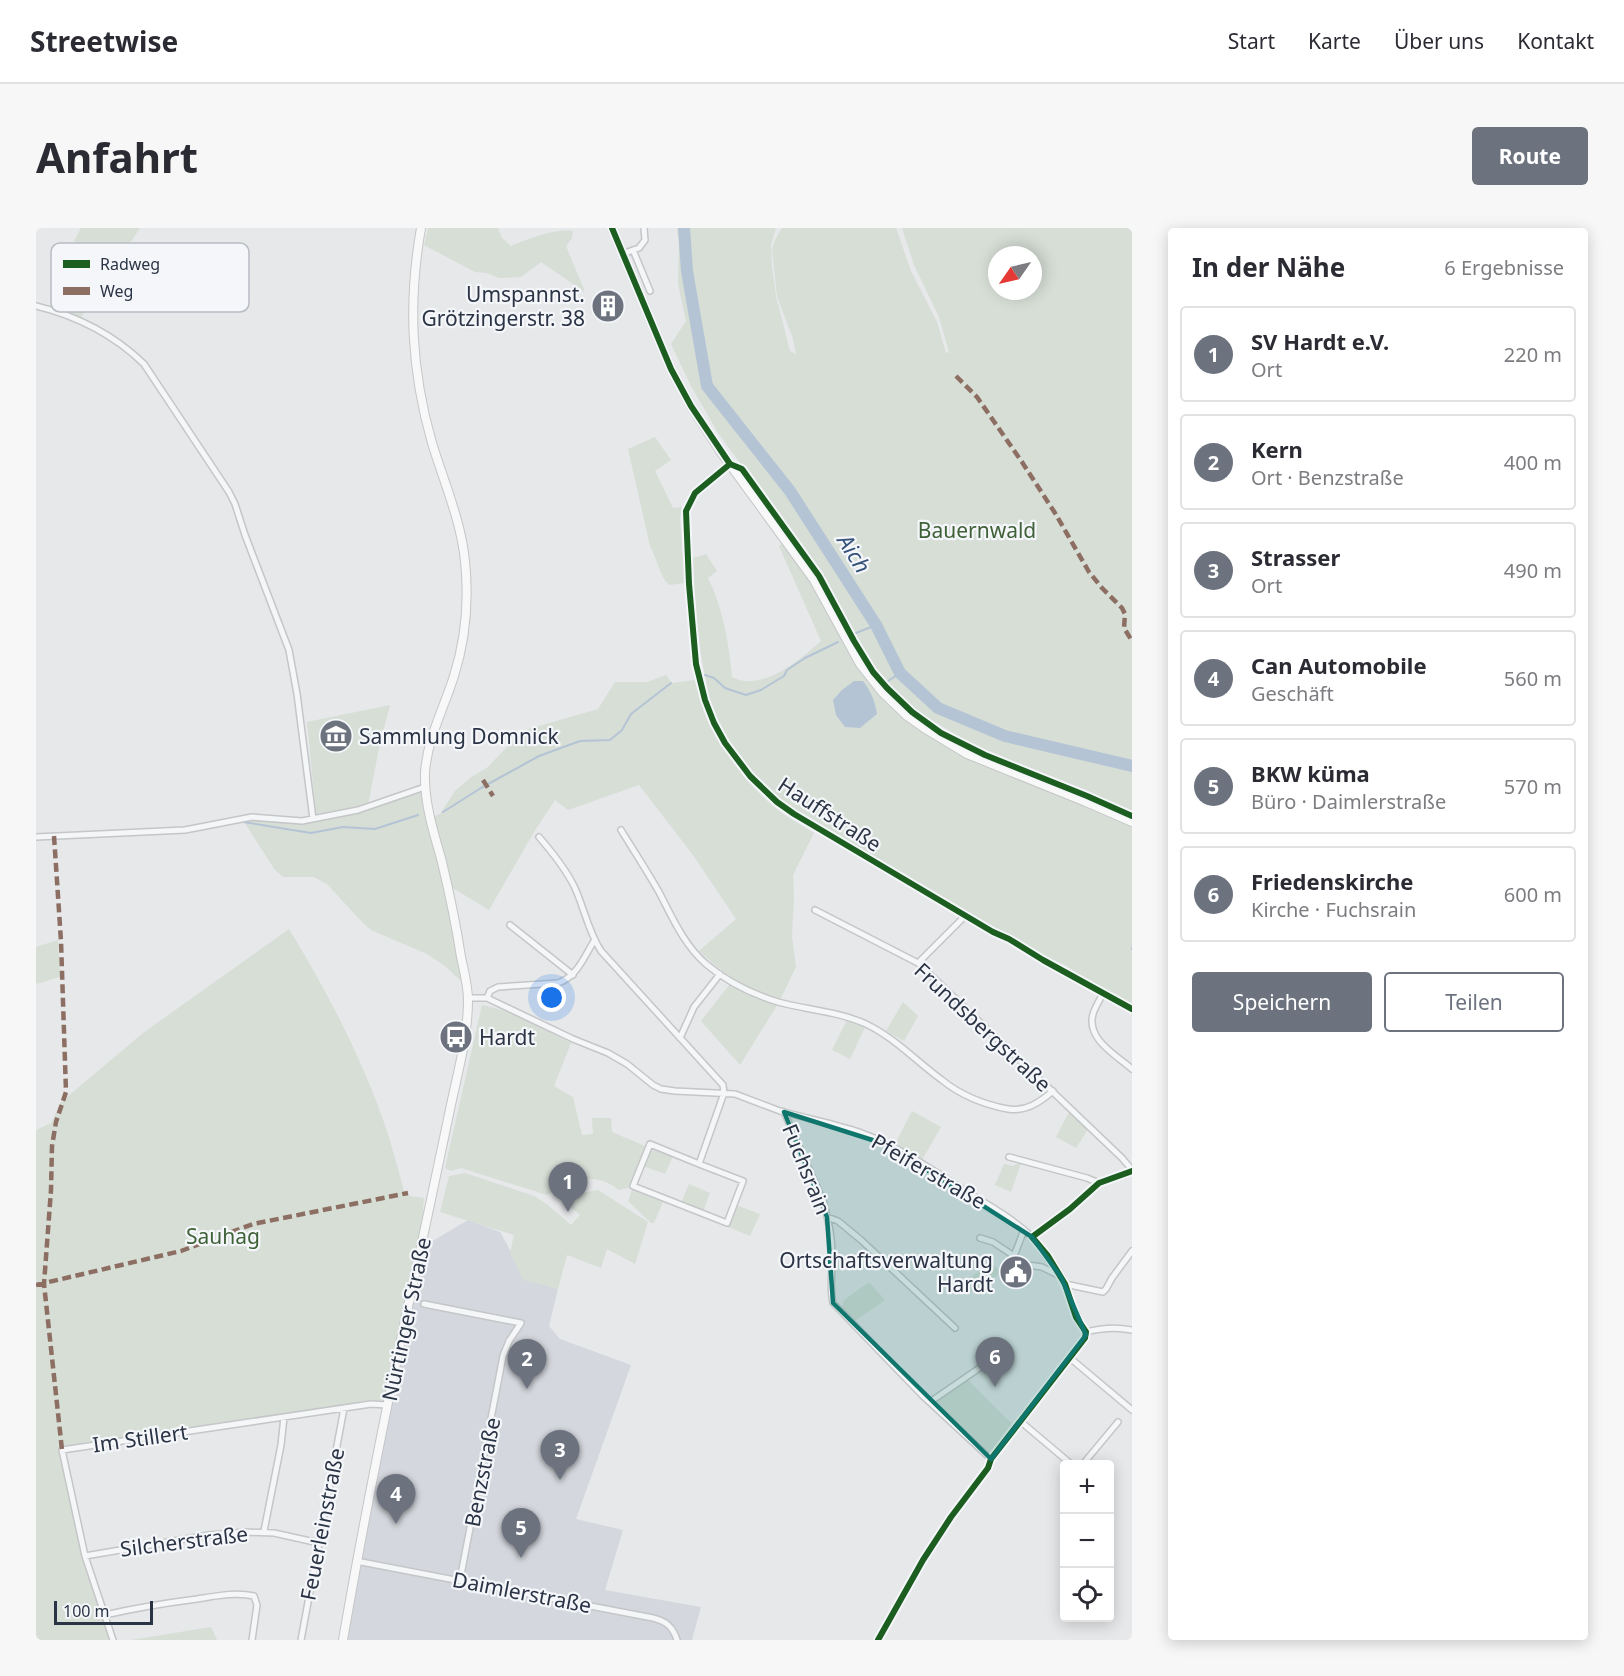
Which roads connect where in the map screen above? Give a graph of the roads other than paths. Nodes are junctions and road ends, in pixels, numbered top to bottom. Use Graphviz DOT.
graph roads {
  1 [pos="421,228"];
  2 [pos="612,228"];
  3 [pos="644,228"];
  4 [pos="633,250"];
  5 [pos="622,254"];
  6 [pos="650,291"];
  7 [pos="36,306"];
  8 [pos="51,310"];
  9 [pos="58,312"];
  10 [pos="730,464"];
  11 [pos="425,787"];
  12 [pos="313,819"];
  13 [pos="1132,822"];
  14 [pos="621,830"];
  15 [pos="36,837"];
  16 [pos="539,837"];
  17 [pos="815,909"];
  18 [pos="966,915"];
  19 [pos="510,925"];
  20 [pos="594,941"];
  21 [pos="918,963"];
  22 [pos="720,974"];
  23 [pos="573,975"];
  24 [pos="1103,993"];
  25 [pos="468,998"];
  26 [pos="487,998"];
  27 [pos="1132,1009"];
  28 [pos="680,1038"];
  29 [pos="1132,1069"];
  30 [pos="1053,1091"];
  31 [pos="724,1093"];
  32 [pos="784,1112"];
  33 [pos="1009,1157"];
  34 [pos="699,1164"];
  35 [pos="1132,1170"];
  36 [pos="1099,1183"];
  37 [pos="828,1216"];
  38 [pos="1024,1230"];
  39 [pos="1032,1237"];
  40 [pos="980,1238"];
  41 [pos="1132,1251"];
  42 [pos="1014,1256"];
  43 [pos="1061,1277"];
  44 [pos="1065,1284"];
  45 [pos="424,1304"];
  46 [pos="955,1328"];
  47 [pos="1132,1330"];
  48 [pos="1086,1332"];
  49 [pos="994,1358"];
  50 [pos="1070,1358"];
  51 [pos="930,1402"];
  52 [pos="387,1405"];
  53 [pos="344,1408"];
  54 [pos="1132,1410"];
  55 [pos="284,1417"];
  56 [pos="1020,1421"];
  57 [pos="1118,1422"];
  58 [pos="1066,1460"];
  59 [pos="1086,1460"];
  60 [pos="264,1532"];
  61 [pos="319,1543"];
  62 [pos="85,1556"];
  63 [pos="356,1561"];
  64 [pos="460,1580"];
  65 [pos="105,1615"];
  66 [pos="113,1640"];
  67 [pos="252,1640"];
  68 [pos="301,1640"];
  69 [pos="343,1640"];
  70 [pos="677,1640"];
  1 -- 11 [label="main road, Nürtinger Straße"];
  2 -- 5 [label="main road"];
  3 -- 4 [label="street"];
  4 -- 5 [label="street"];
  4 -- 6 [label="street"];
  5 -- 10 [label="main road"];
  7 -- 8 [label="street"];
  9 -- 12 [label="street"];
  10 -- 13 [label="main road"];
  10 -- 18 [label="street, Hauffstraße"];
  11 -- 12 [label="street"];
  11 -- 25 [label="main road, Nürtinger Straße"];
  12 -- 15 [label="street"];
  14 -- 22 [label="street"];
  16 -- 20 [label="street"];
  17 -- 21 [label="street, Frundsbergstraße"];
  18 -- 21 [label="street"];
  18 -- 24 [label="street, Hauffstraße"];
  19 -- 23 [label="street"];
  20 -- 23 [label="street"];
  20 -- 28 [label="street"];
  21 -- 30 [label="street, Frundsbergstraße"];
  22 -- 28 [label="street"];
  22 -- 30 [label="street"];
  23 -- 26 [label="street"];
  24 -- 27 [label="street, Hauffstraße"];
  24 -- 29 [label="street"];
  25 -- 26 [label="street, Pfeiferstraße"];
  25 -- 52 [label="main road, Nürtinger Straße"];
  26 -- 31 [label="street, Pfeiferstraße"];
  28 -- 31 [label="street"];
  30 -- 35 [label="street, Frundsbergstraße"];
  31 -- 32 [label="street, Pfeiferstraße"];
  31 -- 34 [label="street"];
  32 -- 37 [label="street, Fuchsrain"];
  32 -- 38 [label="street, Pfeiferstraße"];
  33 -- 36 [label="street"];
  34 -- 34 [label="street"];
  35 -- 36 [label="street"];
  36 -- 39 [label="street"];
  37 -- 46 [label="street"];
  37 -- 51 [label="street, Fuchsrain"];
  38 -- 39 [label="street, Pfeiferstraße"];
  38 -- 42 [label="street"];
  39 -- 43 [label="street, Pfeiferstraße"];
  40 -- 42 [label="street"];
  41 -- 44 [label="street"];
  42 -- 43 [label="street"];
  43 -- 44 [label="street, Pfeiferstraße"];
  44 -- 48 [label="street, Pfeiferstraße"];
  45 -- 64 [label="street, Benzstraße"];
  47 -- 48 [label="street"];
  48 -- 50 [label="street"];
  49 -- 51 [label="street"];
  50 -- 54 [label="street"];
  50 -- 56 [label="street"];
  51 -- 56 [label="street, Fuchsrain"];
  52 -- 53 [label="street, Im Stillert"];
  52 -- 63 [label="main road, Nürtinger Straße"];
  53 -- 55 [label="street, Im Stillert"];
  53 -- 61 [label="street, Feuerleinstraße"];
  55 -- 60 [label="street"];
  55 -- 62 [label="street, Im Stillert"];
  56 -- 58 [label="street"];
  57 -- 59 [label="street"];
  60 -- 61 [label="street, Silcherstraße"];
  60 -- 62 [label="street, Silcherstraße"];
  61 -- 68 [label="street, Feuerleinstraße"];
  62 -- 65 [label="street, Im Stillert"];
  63 -- 64 [label="street, Daimlerstraße"];
  63 -- 69 [label="main road, Nürtinger Straße"];
  64 -- 70 [label="street, Daimlerstraße"];
  65 -- 66 [label="street, Im Stillert"];
  65 -- 67 [label="street"];
}
